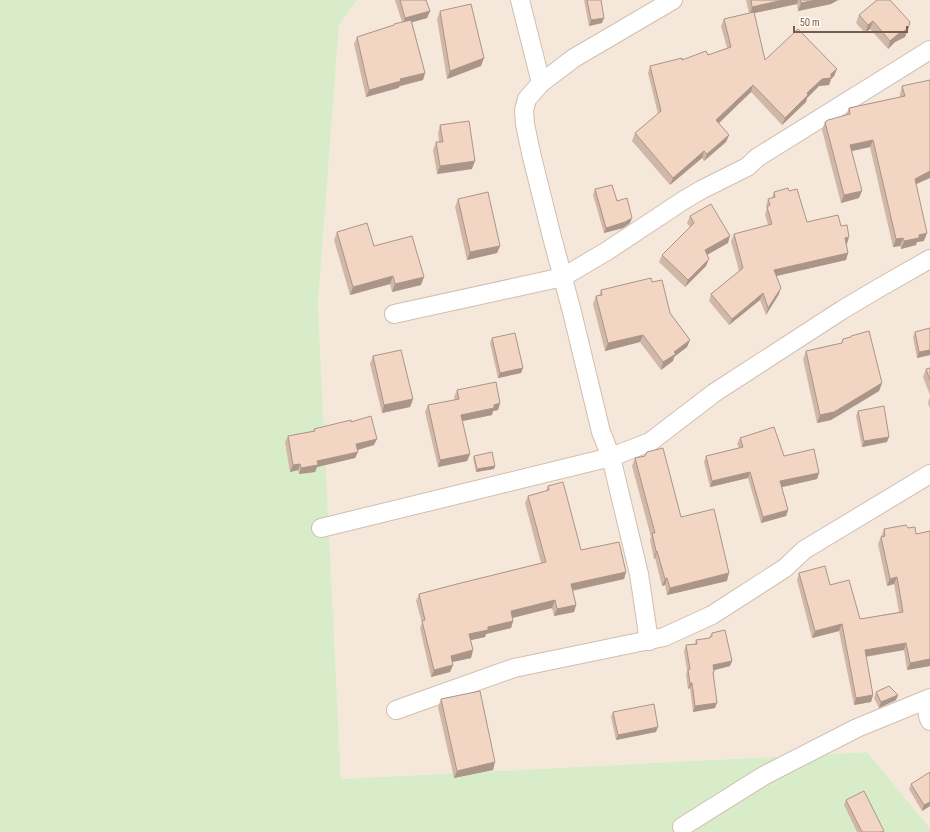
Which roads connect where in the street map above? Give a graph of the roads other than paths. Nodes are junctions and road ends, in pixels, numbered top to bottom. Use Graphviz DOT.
graph roads {
  1 [pos="520,0"];
  2 [pos="673,0"];
  3 [pos="930,50"];
  4 [pos="541,83"];
  5 [pos="930,259"];
  6 [pos="562,277"];
  7 [pos="394,314"];
  8 [pos="611,457"];
  9 [pos="930,474"];
  10 [pos="321,528"];
  11 [pos="649,641"];
  12 [pos="928,699"];
  13 [pos="396,710"];
  14 [pos="930,721"];
  15 [pos="682,826"];
  1 -- 4 [label="street"];
  2 -- 4 [label="street"];
  3 -- 6 [label="street"];
  4 -- 6 [label="street"];
  5 -- 8 [label="street"];
  6 -- 7 [label="street"];
  6 -- 8 [label="street"];
  8 -- 10 [label="street"];
  8 -- 11 [label="street"];
  9 -- 11 [label="street"];
  11 -- 13 [label="street"];
  12 -- 14 [label="street"];
  12 -- 15 [label="street"];
}
